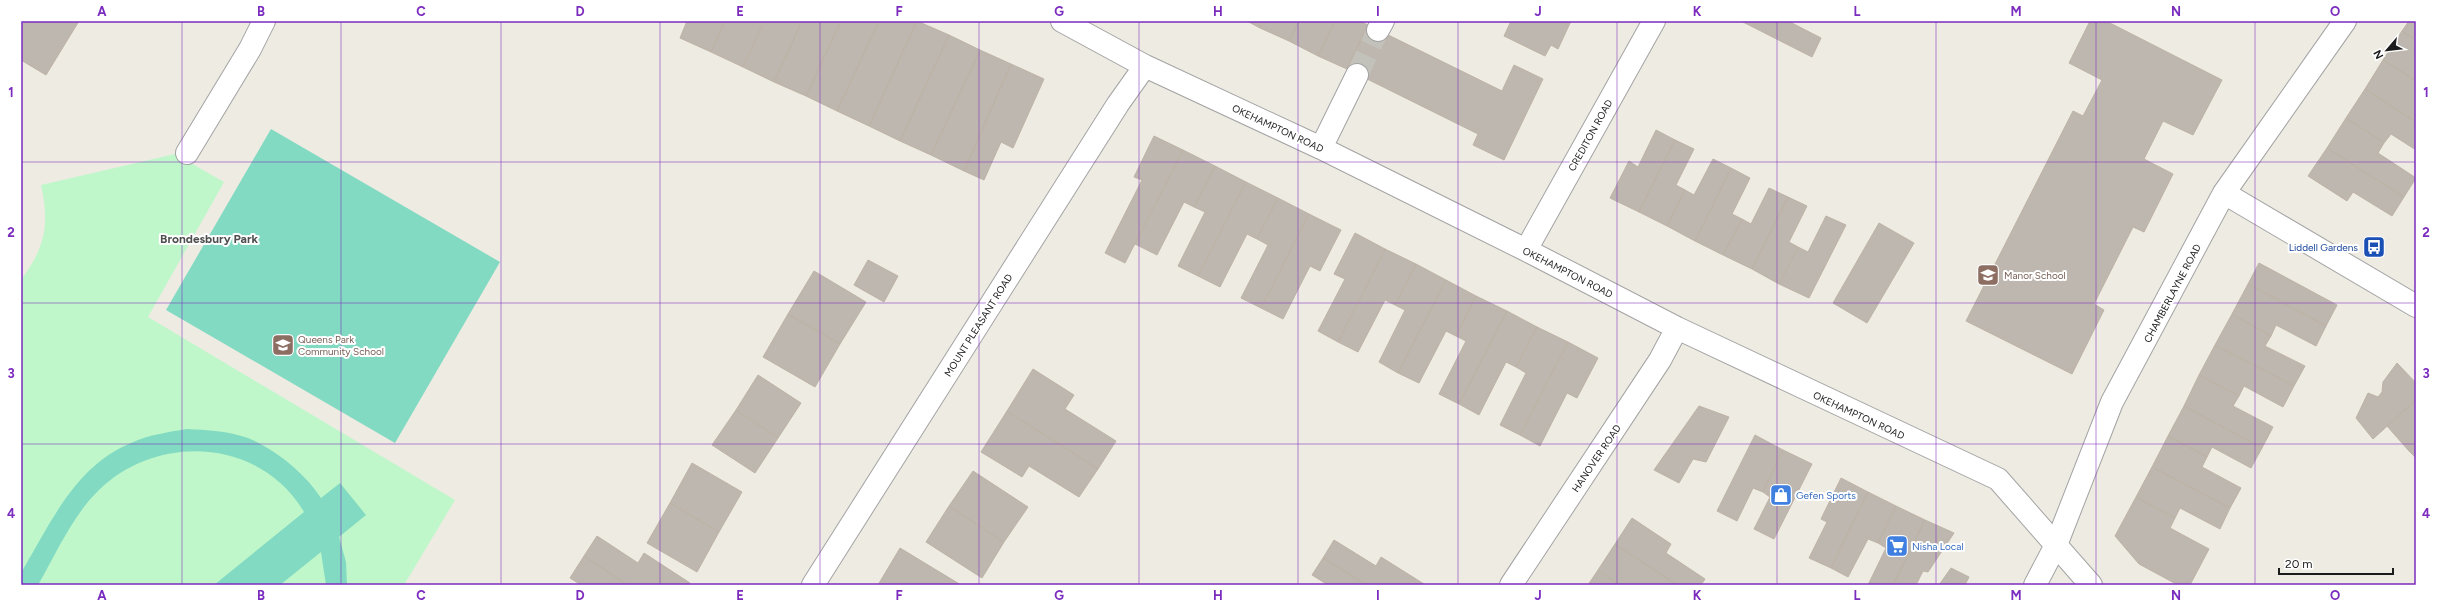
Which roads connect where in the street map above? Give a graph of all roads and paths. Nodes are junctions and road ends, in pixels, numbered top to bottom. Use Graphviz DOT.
graph roads {
  1 [pos="264,21"];
  2 [pos="1062,21"];
  3 [pos="1654,21"];
  4 [pos="2345,21"];
  5 [pos="1145,66"];
  6 [pos="1357,75"];
  7 [pos="1321,148"];
  8 [pos="187,153"];
  9 [pos="2224,193"];
  10 [pos="1526,250"];
  11 [pos="2416,306"];
  12 [pos="1678,328"];
  13 [pos="2056,544"];
  14 [pos="813,585"];
  15 [pos="1511,585"];
  16 [pos="2035,585"];
  17 [pos="2090,585"];
  1 -- 8 [label="street"];
  2 -- 5 [label="street, OKEHAMPTON ROAD"];
  3 -- 10 [label="street, CREDITON ROAD"];
  4 -- 9 [label="street, CHAMBERLAYNE ROAD"];
  5 -- 7 [label="street, OKEHAMPTON ROAD"];
  5 -- 14 [label="street, MOUNT PLEASANT ROAD"];
  6 -- 7 [label="street"];
  7 -- 10 [label="street, OKEHAMPTON ROAD"];
  9 -- 11 [label="street"];
  9 -- 13 [label="street, CHAMBERLAYNE ROAD"];
  10 -- 12 [label="street, OKEHAMPTON ROAD"];
  12 -- 13 [label="street, OKEHAMPTON ROAD"];
  12 -- 15 [label="street, HANOVER ROAD"];
  13 -- 16 [label="street, CHAMBERLAYNE ROAD"];
  13 -- 17 [label="street, OKEHAMPTON ROAD"];
}
